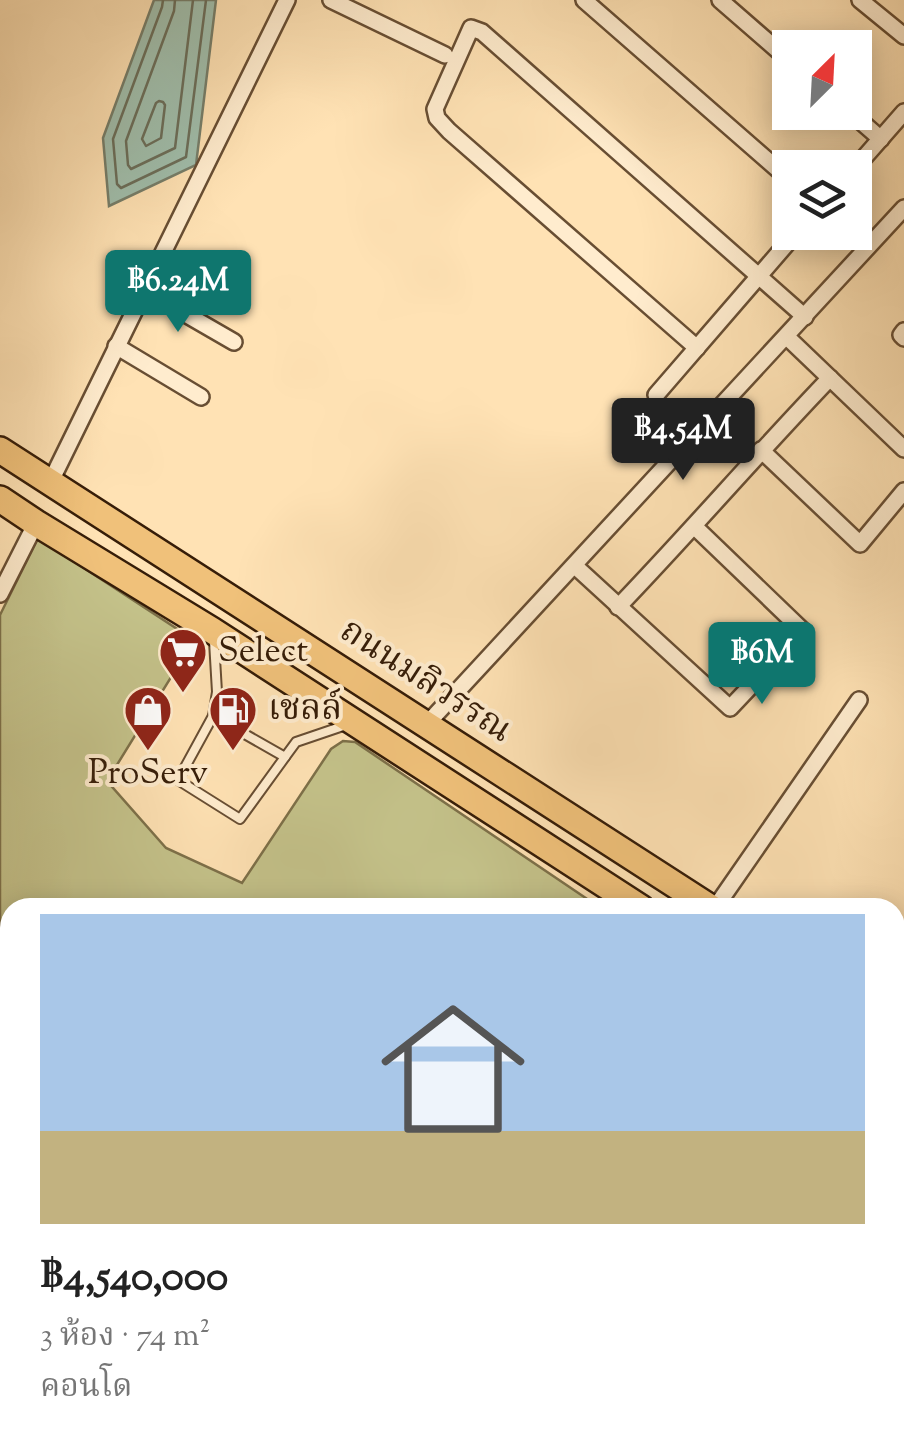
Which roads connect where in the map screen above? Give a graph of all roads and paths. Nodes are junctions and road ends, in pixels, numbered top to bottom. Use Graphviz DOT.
graph roads {
  1 [pos="286,0"];
  2 [pos="331,0"];
  3 [pos="584,0"];
  4 [pos="720,0"];
  5 [pos="860,0"];
  6 [pos="904,36"];
  7 [pos="772,45"];
  8 [pos="445,55"];
  9 [pos="904,112"];
  10 [pos="871,130"];
  11 [pos="881,139"];
  12 [pos="871,150"];
  13 [pos="772,164"];
  14 [pos="904,208"];
  15 [pos="781,250"];
  16 [pos="758,275"];
  17 [pos="144,290"];
  18 [pos="805,317"];
  19 [pos="787,337"];
  20 [pos="234,342"];
  21 [pos="116,346"];
  22 [pos="697,348"];
  23 [pos="830,378"];
  24 [pos="656,395"];
  25 [pos="201,396"];
  26 [pos="904,449"];
  27 [pos="0,450"];
  28 [pos="761,450"];
  29 [pos="50,482"];
  30 [pos="904,491"];
  31 [pos="0,499"];
  32 [pos="36,523"];
  33 [pos="695,527"];
  34 [pos="575,566"];
  35 [pos="0,594"];
  36 [pos="618,607"];
  37 [pos="213,631"];
  38 [pos="859,700"];
  39 [pos="213,716"];
  40 [pos="355,722"];
  41 [pos="426,724"];
  42 [pos="285,757"];
  43 [pos="626,898"];
  44 [pos="697,898"];
  45 [pos="720,898"];
  1 -- 17 [label="street"];
  2 -- 8 [label="street"];
  3 -- 13 [label="street"];
  4 -- 7 [label="street"];
  5 -- 6 [label="street"];
  9 -- 11 [label="street"];
  10 -- 11 [label="street"];
  11 -- 12 [label="street"];
  14 -- 18 [label="street"];
  15 -- 16 [label="street"];
  16 -- 18 [label="street"];
  16 -- 22 [label="street"];
  16 -- 22 [label="street"];
  17 -- 20 [label="street"];
  17 -- 21 [label="street"];
  18 -- 19 [label="street"];
  19 -- 23 [label="street"];
  19 -- 34 [label="street"];
  21 -- 25 [label="street"];
  21 -- 29 [label="street"];
  22 -- 24 [label="street"];
  23 -- 26 [label="street"];
  23 -- 28 [label="street"];
  27 -- 29 [label="main road, ถนนมลิวรรณ"];
  28 -- 30 [label="street"];
  28 -- 33 [label="street"];
  29 -- 41 [label="main road, ถนนมลิวรรณ"];
  31 -- 32 [label="main road"];
  32 -- 35 [label="street"];
  32 -- 37 [label="main road"];
  33 -- 36 [label="street"];
  33 -- 36 [label="street"];
  34 -- 36 [label="street"];
  34 -- 41 [label="street"];
  37 -- 39 [label="lane"];
  37 -- 40 [label="main road"];
  38 -- 45 [label="street"];
  39 -- 42 [label="lane"];
  39 -- 42 [label="lane"];
  40 -- 42 [label="lane"];
  40 -- 43 [label="main road"];
  41 -- 44 [label="main road, ถนนมลิวรรณ"];
}
